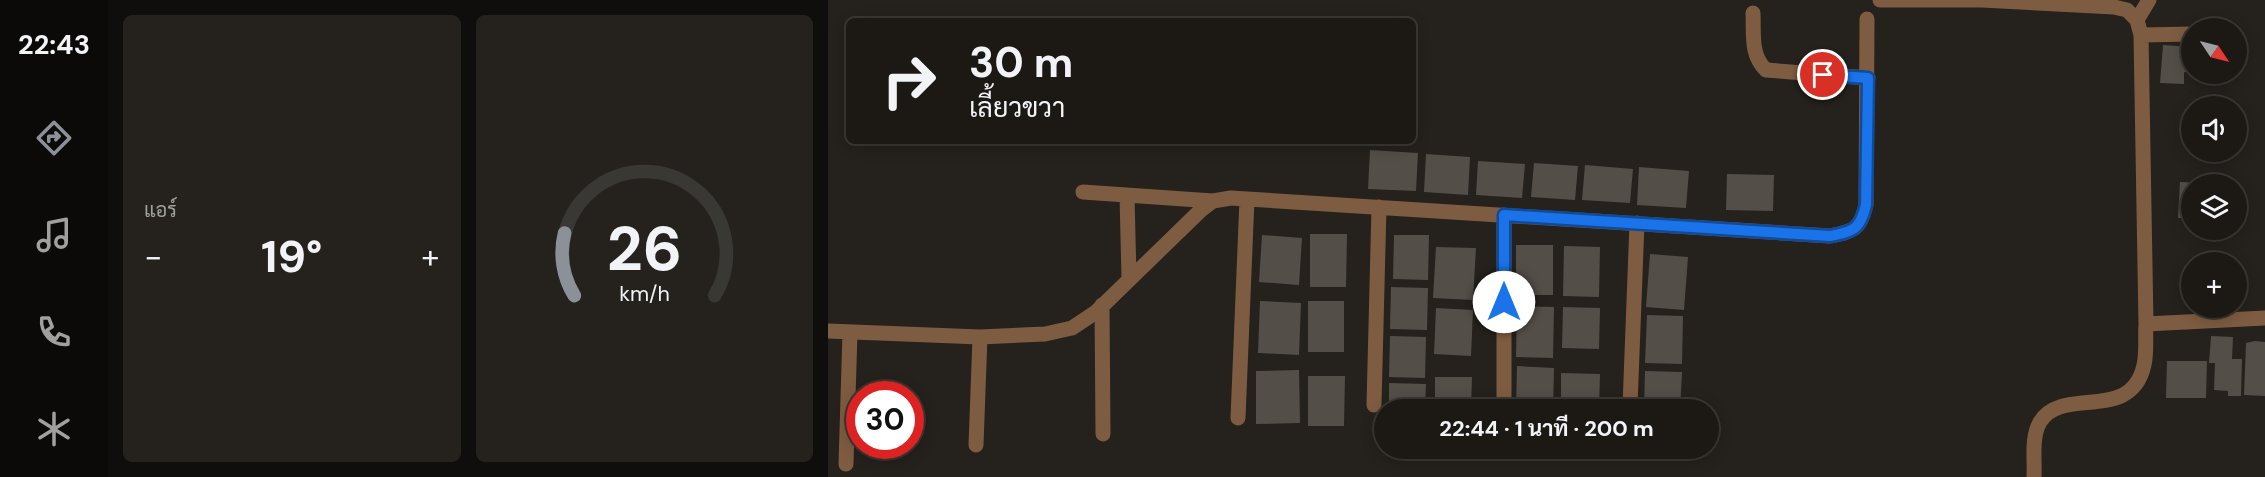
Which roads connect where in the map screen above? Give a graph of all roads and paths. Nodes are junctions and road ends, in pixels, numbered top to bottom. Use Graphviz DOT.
graph roads {
  1 [pos="1880,0"];
  2 [pos="2149,0"];
  3 [pos="1753,13"];
  4 [pos="1867,20"];
  5 [pos="2139,27"];
  6 [pos="2181,33"];
  7 [pos="1868,78"];
  8 [pos="1083,192"];
  9 [pos="1127,195"];
  10 [pos="1247,199"];
  11 [pos="1213,201"];
  12 [pos="1379,207"];
  13 [pos="1504,215"];
  14 [pos="1636,224"];
  15 [pos="1129,278"];
  16 [pos="1102,305"];
  17 [pos="2265,318"];
  18 [pos="2146,324"];
  19 [pos="828,331"];
  20 [pos="850,332"];
  21 [pos="980,337"];
  22 [pos="1374,399"];
  23 [pos="1504,399"];
  24 [pos="1630,399"];
  25 [pos="1238,418"];
  26 [pos="1103,434"];
  27 [pos="976,446"];
  28 [pos="846,464"];
  29 [pos="2034,477"];
  1 -- 5 [label="street"];
  2 -- 5 [label="street"];
  3 -- 7 [label="street"];
  4 -- 7 [label="street"];
  5 -- 6 [label="street"];
  5 -- 18 [label="street"];
  7 -- 14 [label="street"];
  8 -- 9 [label="street"];
  9 -- 11 [label="street"];
  9 -- 15 [label="street"];
  10 -- 11 [label="street"];
  10 -- 12 [label="street"];
  10 -- 25 [label="street"];
  11 -- 15 [label="street"];
  12 -- 13 [label="street"];
  12 -- 22 [label="street"];
  13 -- 14 [label="street"];
  13 -- 23 [label="street"];
  14 -- 24 [label="street"];
  15 -- 16 [label="street"];
  16 -- 21 [label="street"];
  16 -- 26 [label="street"];
  17 -- 18 [label="street"];
  18 -- 29 [label="street"];
  19 -- 20 [label="street"];
  20 -- 21 [label="street"];
  20 -- 28 [label="street"];
  21 -- 27 [label="street"];
}
